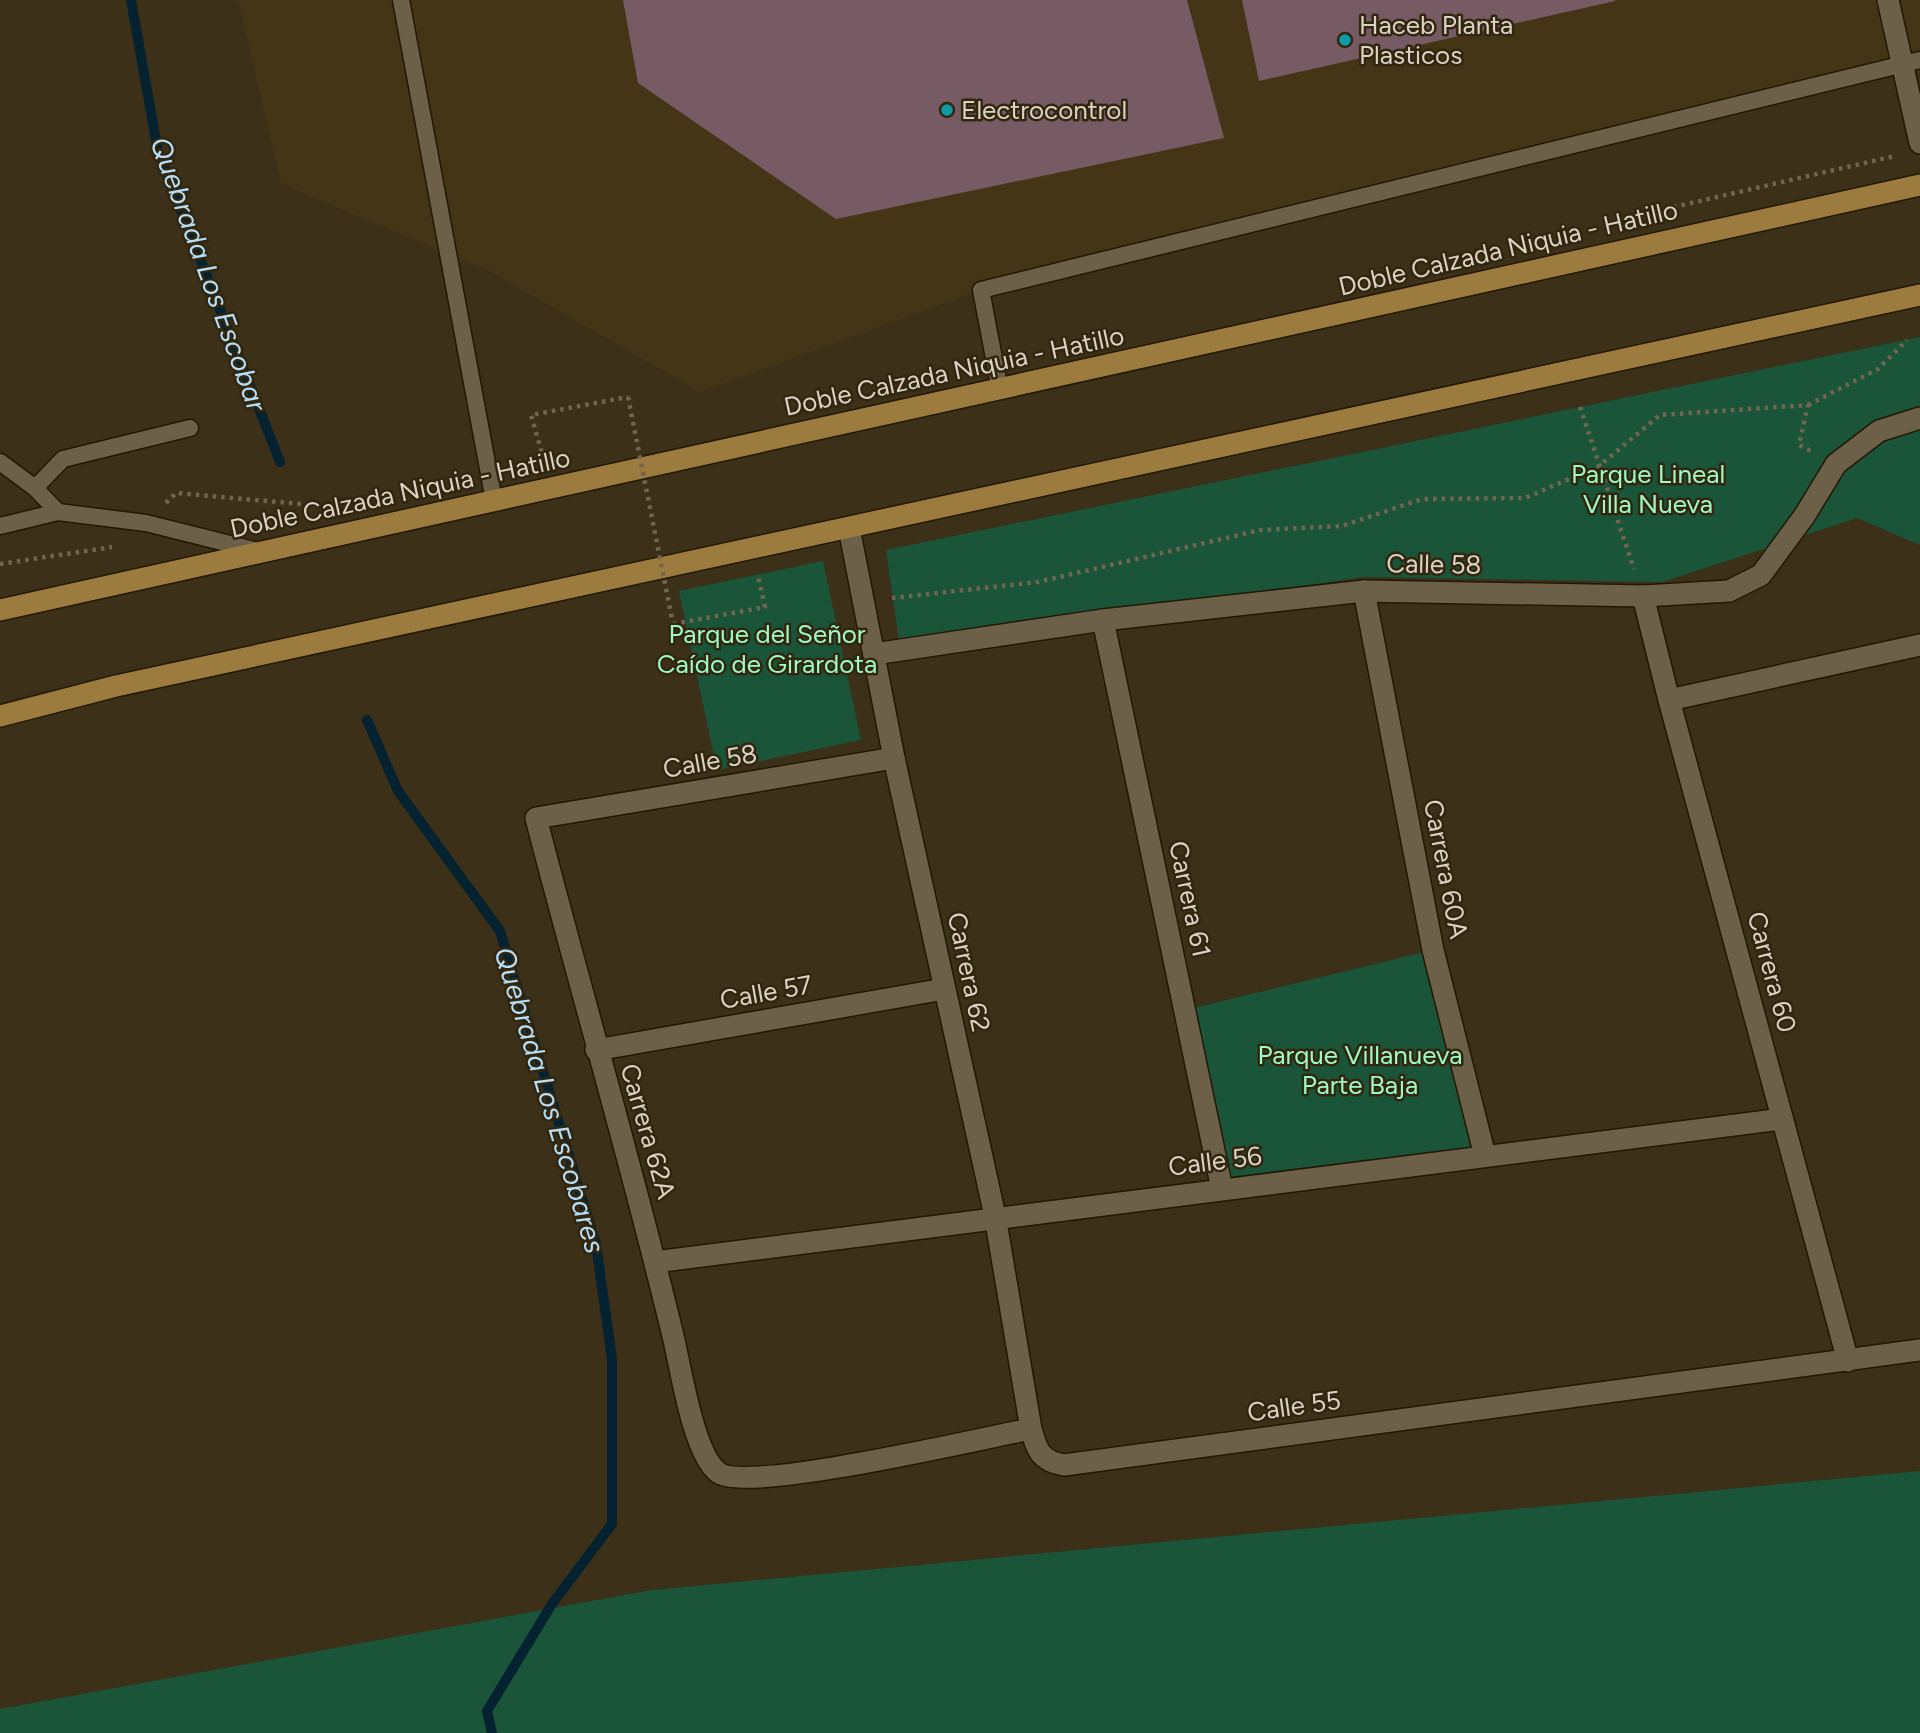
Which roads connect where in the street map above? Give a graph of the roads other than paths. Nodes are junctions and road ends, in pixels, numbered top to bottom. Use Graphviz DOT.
graph roads {
  1 [pos="401,0"];
  2 [pos="1888,0"];
  3 [pos="1912,62"];
  4 [pos="1913,148"];
  5 [pos="1920,185"];
  6 [pos="1920,295"];
  7 [pos="1000,390"];
  8 [pos="1920,418"];
  9 [pos="190,428"];
  10 [pos="0,462"];
  11 [pos="35,488"];
  12 [pos="494,501"];
  13 [pos="58,512"];
  14 [pos="0,526"];
  15 [pos="849,528"];
  16 [pos="260,552"];
  17 [pos="1364,590"];
  18 [pos="1643,596"];
  19 [pos="0,610"];
  20 [pos="1103,620"];
  21 [pos="1920,645"];
  22 [pos="874,654"];
  23 [pos="1669,700"];
  24 [pos="0,716"];
  25 [pos="894,758"];
  26 [pos="536,818"];
  27 [pos="944,989"];
  28 [pos="596,1050"];
  29 [pos="1782,1119"];
  30 [pos="1485,1156"];
  31 [pos="1222,1189"];
  32 [pos="995,1216"];
  33 [pos="655,1262"];
  34 [pos="1920,1350"];
  35 [pos="1848,1361"];
  36 [pos="1031,1429"];
  1 -- 12 [label="lane"];
  2 -- 3 [label="street"];
  3 -- 4 [label="street"];
  3 -- 7 [label="lane"];
  5 -- 7 [label="highway, Doble Calzada Niquia - Hatillo"];
  6 -- 15 [label="highway"];
  7 -- 12 [label="highway, Doble Calzada Niquia - Hatillo"];
  8 -- 18 [label="street, Calle 58"];
  9 -- 11 [label="lane"];
  10 -- 11 [label="lane"];
  11 -- 13 [label="lane"];
  12 -- 16 [label="highway, Doble Calzada Niquia - Hatillo"];
  13 -- 14 [label="lane"];
  13 -- 16 [label="lane"];
  15 -- 22 [label="street, Carrera 62"];
  15 -- 24 [label="highway"];
  16 -- 19 [label="highway, Doble Calzada Niquia - Hatillo"];
  17 -- 18 [label="street, Calle 58"];
  17 -- 20 [label="street, Calle 58"];
  17 -- 30 [label="street, Carrera 60A"];
  18 -- 23 [label="street, Carrera 60"];
  20 -- 22 [label="street, Calle 58"];
  20 -- 31 [label="street, Carrera 61"];
  21 -- 23 [label="street"];
  22 -- 25 [label="street, Carrera 62"];
  23 -- 29 [label="street, Carrera 60"];
  25 -- 26 [label="street, Calle 58"];
  25 -- 27 [label="street, Carrera 62"];
  26 -- 28 [label="street, Carrera 62A"];
  27 -- 28 [label="street, Calle 57"];
  27 -- 32 [label="street, Carrera 62"];
  28 -- 33 [label="street, Carrera 62A"];
  29 -- 30 [label="street, Calle 56"];
  29 -- 35 [label="street, Carrera 60"];
  30 -- 31 [label="street, Calle 56"];
  31 -- 32 [label="street, Calle 56"];
  32 -- 33 [label="street, Calle 56"];
  32 -- 36 [label="street, Carrera 62"];
  33 -- 36 [label="street, Carrera 62A"];
  34 -- 35 [label="street, Calle 55"];
  35 -- 36 [label="street, Calle 55"];
}
